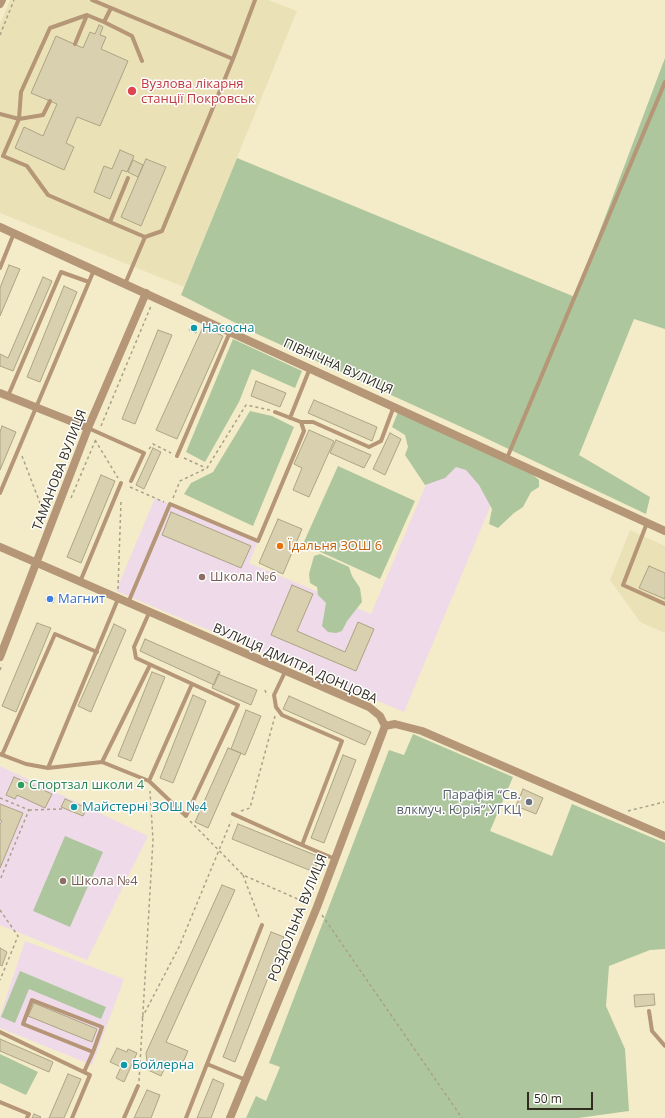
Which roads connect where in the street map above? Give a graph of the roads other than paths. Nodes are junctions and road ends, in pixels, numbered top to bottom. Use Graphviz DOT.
graph roads {
  1 [pos="2,0"];
  2 [pos="92,0"];
  3 [pos="255,0"];
  4 [pos="0,4"];
  5 [pos="111,8"];
  6 [pos="87,15"];
  7 [pos="104,22"];
  8 [pos="75,44"];
  9 [pos="233,59"];
  10 [pos="142,61"];
  11 [pos="665,82"];
  12 [pos="50,101"];
  13 [pos="0,114"];
  14 [pos="18,119"];
  15 [pos="128,178"];
  16 [pos="110,222"];
  17 [pos="0,227"];
  18 [pos="14,233"];
  19 [pos="145,237"];
  20 [pos="0,268"];
  21 [pos="94,270"];
  22 [pos="89,282"];
  23 [pos="125,284"];
  24 [pos="146,293"];
  25 [pos="230,331"];
  26 [pos="310,368"];
  27 [pos="4,395"];
  28 [pos="394,406"];
  29 [pos="36,407"];
  30 [pos="275,412"];
  31 [pos="290,418"];
  32 [pos="301,422"];
  33 [pos="88,428"];
  34 [pos="177,456"];
  35 [pos="507,458"];
  36 [pos="132,481"];
  37 [pos="121,483"];
  38 [pos="0,493"];
  39 [pos="647,523"];
  40 [pos="665,531"];
  41 [pos="0,547"];
  42 [pos="37,563"];
  43 [pos="80,582"];
  44 [pos="118,599"];
  45 [pos="128,603"];
  46 [pos="665,604"];
  47 [pos="149,613"];
  48 [pos="97,652"];
  49 [pos="1,660"];
  50 [pos="150,665"];
  51 [pos="285,672"];
  52 [pos="192,684"];
  53 [pos="385,726"];
  54 [pos="1,754"];
  55 [pos="102,762"];
  56 [pos="48,768"];
  57 [pos="150,781"];
  58 [pos="233,814"];
  59 [pos="665,836"];
  60 [pos="302,845"];
  61 [pos="336,859"];
  62 [pos="262,925"];
  63 [pos="649,1011"];
  64 [pos="0,1032"];
  65 [pos="665,1046"];
  66 [pos="93,1052"];
  67 [pos="207,1064"];
  68 [pos="84,1072"];
  69 [pos="246,1080"];
  70 [pos="138,1086"];
  71 [pos="0,1102"];
  72 [pos="27,1118"];
  73 [pos="72,1118"];
  74 [pos="124,1118"];
  75 [pos="186,1118"];
  76 [pos="230,1118"];
  1 -- 4 [label="street"];
  2 -- 5 [label="lane"];
  3 -- 9 [label="lane"];
  5 -- 7 [label="lane"];
  5 -- 9 [label="lane"];
  6 -- 7 [label="lane"];
  6 -- 8 [label="lane"];
  6 -- 14 [label="lane"];
  7 -- 10 [label="lane"];
  9 -- 19 [label="lane"];
  11 -- 35 [label="lane"];
  12 -- 14 [label="lane"];
  13 -- 14 [label="lane"];
  14 -- 16 [label="lane"];
  15 -- 16 [label="lane"];
  16 -- 19 [label="lane"];
  17 -- 18 [label="street, ПІВНІЧНА ВУЛИЦЯ"];
  18 -- 20 [label="lane"];
  18 -- 21 [label="street, ПІВНІЧНА ВУЛИЦЯ"];
  19 -- 23 [label="lane"];
  21 -- 22 [label="lane"];
  21 -- 23 [label="street, ПІВНІЧНА ВУЛИЦЯ"];
  22 -- 27 [label="lane"];
  22 -- 29 [label="lane"];
  23 -- 24 [label="street, ПІВНІЧНА ВУЛИЦЯ"];
  24 -- 25 [label="street, ПІВНІЧНА ВУЛИЦЯ"];
  24 -- 33 [label="street, ТАМАНОВА ВУЛИЦЯ"];
  25 -- 26 [label="street, ПІВНІЧНА ВУЛИЦЯ"];
  25 -- 34 [label="lane"];
  26 -- 28 [label="street, ПІВНІЧНА ВУЛИЦЯ"];
  26 -- 31 [label="lane"];
  27 -- 29 [label="street"];
  28 -- 32 [label="lane"];
  28 -- 35 [label="street, ПІВНІЧНА ВУЛИЦЯ"];
  29 -- 33 [label="street"];
  29 -- 38 [label="lane"];
  30 -- 31 [label="lane"];
  31 -- 32 [label="lane"];
  32 -- 45 [label="lane"];
  33 -- 36 [label="lane"];
  33 -- 42 [label="street, ТАМАНОВА ВУЛИЦЯ"];
  35 -- 39 [label="street, ПІВНІЧНА ВУЛИЦЯ"];
  37 -- 43 [label="lane"];
  39 -- 40 [label="street, ПІВНІЧНА ВУЛИЦЯ"];
  39 -- 46 [label="lane"];
  41 -- 42 [label="street, ВУЛИЦЯ ДМИТРА ДОНЦОВА"];
  42 -- 43 [label="street, ВУЛИЦЯ ДМИТРА ДОНЦОВА"];
  42 -- 49 [label="street, ТАМАНОВА ВУЛИЦЯ"];
  43 -- 44 [label="street, ВУЛИЦЯ ДМИТРА ДОНЦОВА"];
  44 -- 45 [label="street, ВУЛИЦЯ ДМИТРА ДОНЦОВА"];
  44 -- 48 [label="lane"];
  45 -- 47 [label="street, ВУЛИЦЯ ДМИТРА ДОНЦОВА"];
  47 -- 50 [label="lane"];
  47 -- 51 [label="street, ВУЛИЦЯ ДМИТРА ДОНЦОВА"];
  48 -- 54 [label="lane"];
  48 -- 56 [label="lane"];
  50 -- 52 [label="lane"];
  50 -- 55 [label="lane"];
  51 -- 53 [label="street, ВУЛИЦЯ ДМИТРА ДОНЦОВА"];
  51 -- 60 [label="lane"];
  52 -- 57 [label="lane"];
  52 -- 57 [label="lane"];
  53 -- 59 [label="street"];
  53 -- 61 [label="street, РОЗДОЛЬНА ВУЛИЦЯ"];
  54 -- 56 [label="lane"];
  55 -- 56 [label="lane"];
  55 -- 57 [label="lane"];
  58 -- 60 [label="lane"];
  60 -- 61 [label="lane"];
  61 -- 69 [label="street, РОЗДОЛЬНА ВУЛИЦЯ"];
  62 -- 67 [label="lane"];
  63 -- 65 [label="lane"];
  64 -- 68 [label="lane"];
  66 -- 66 [label="lane"];
  66 -- 68 [label="lane"];
  67 -- 69 [label="lane"];
  67 -- 75 [label="lane"];
  68 -- 73 [label="lane"];
  69 -- 76 [label="street, РОЗДОЛЬНА ВУЛИЦЯ"];
  70 -- 74 [label="lane"];
  71 -- 72 [label="lane"];
}
